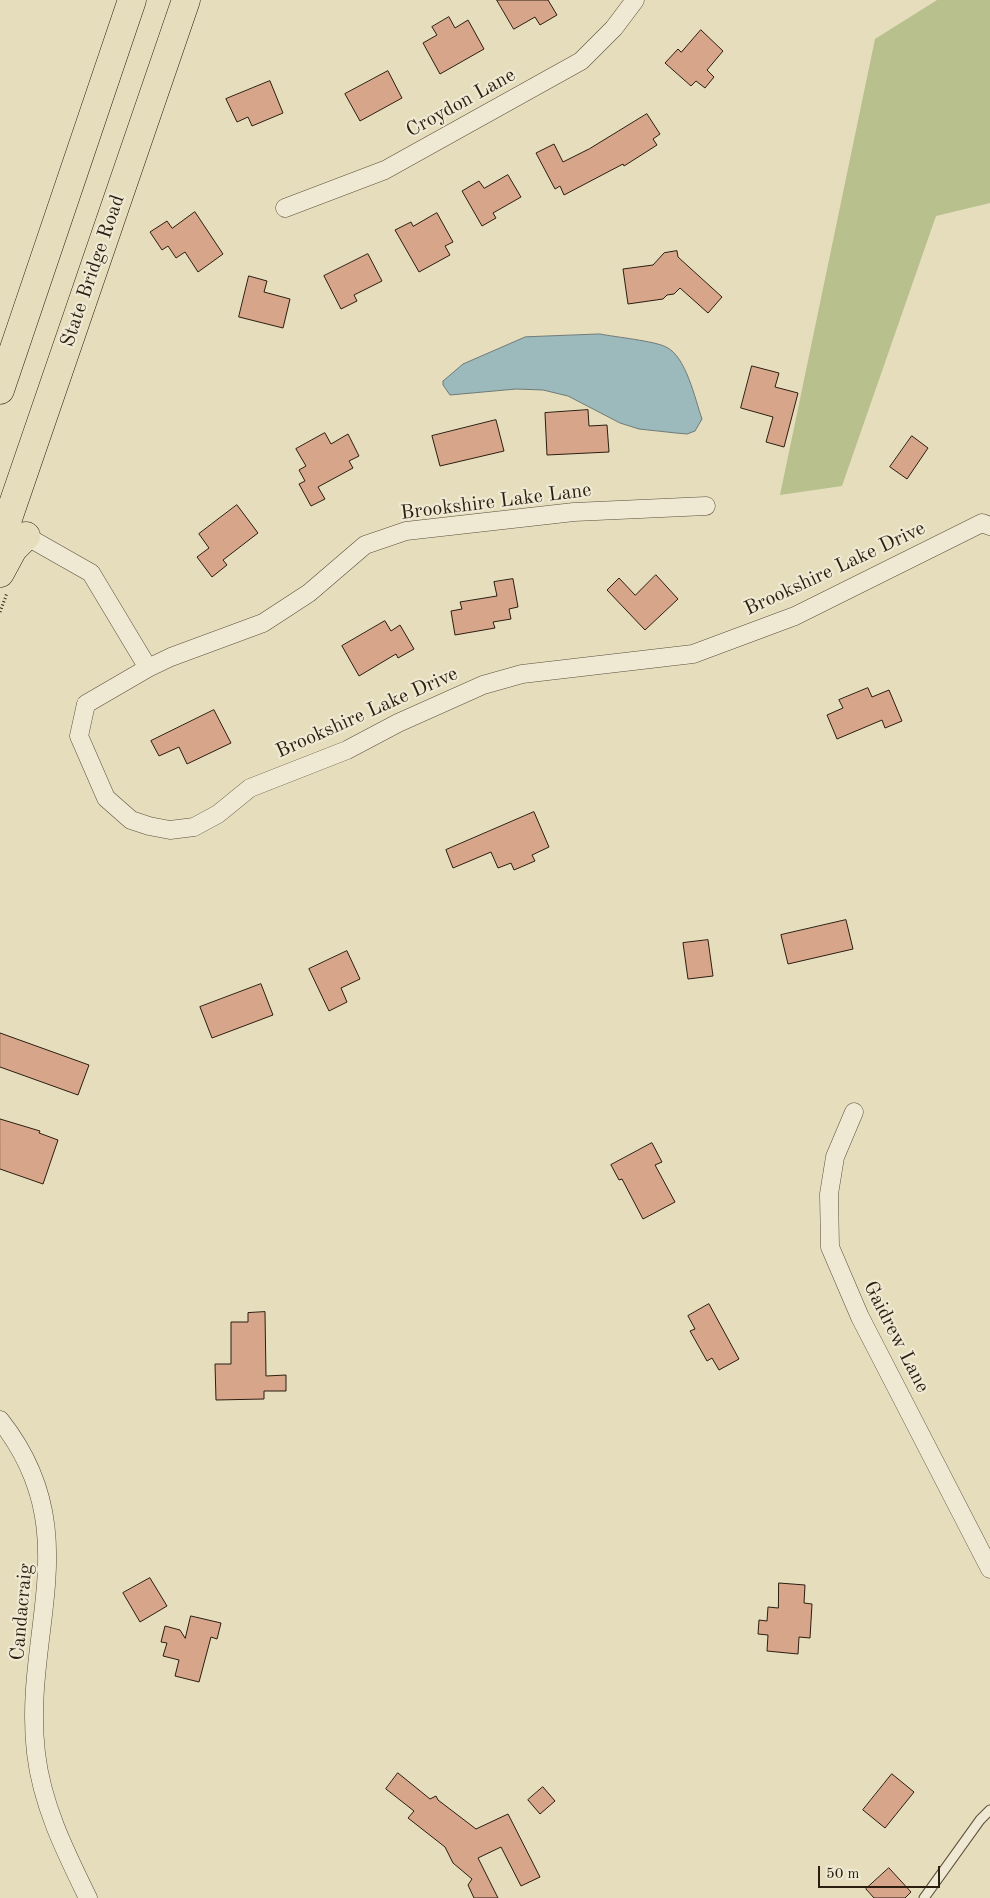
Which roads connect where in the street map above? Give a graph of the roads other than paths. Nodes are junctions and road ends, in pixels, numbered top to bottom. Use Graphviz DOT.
graph roads {
  1 [pos="132,0"];
  2 [pos="186,0"];
  3 [pos="635,0"];
  4 [pos="285,208"];
  5 [pos="0,390"];
  6 [pos="706,506"];
  7 [pos="990,526"];
  8 [pos="8,531"];
  9 [pos="0,573"];
  10 [pos="148,668"];
  11 [pos="854,1112"];
  12 [pos="0,1420"];
  13 [pos="990,1569"];
  14 [pos="990,1810"];
  15 [pos="88,1898"];
  16 [pos="924,1898"];
  1 -- 5 [label="highway"];
  2 -- 8 [label="highway, State Bridge Road"];
  3 -- 4 [label="street, Croydon Lane"];
  6 -- 10 [label="street, Brookshire Lake Lane"];
  7 -- 10 [label="street, Brookshire Lake Drive"];
  8 -- 9 [label="highway, State Bridge Road"];
  8 -- 10 [label="street"];
  11 -- 13 [label="street, Gaidrew Lane"];
  12 -- 15 [label="street, Candacraig"];
  14 -- 16 [label="lane"];
}
